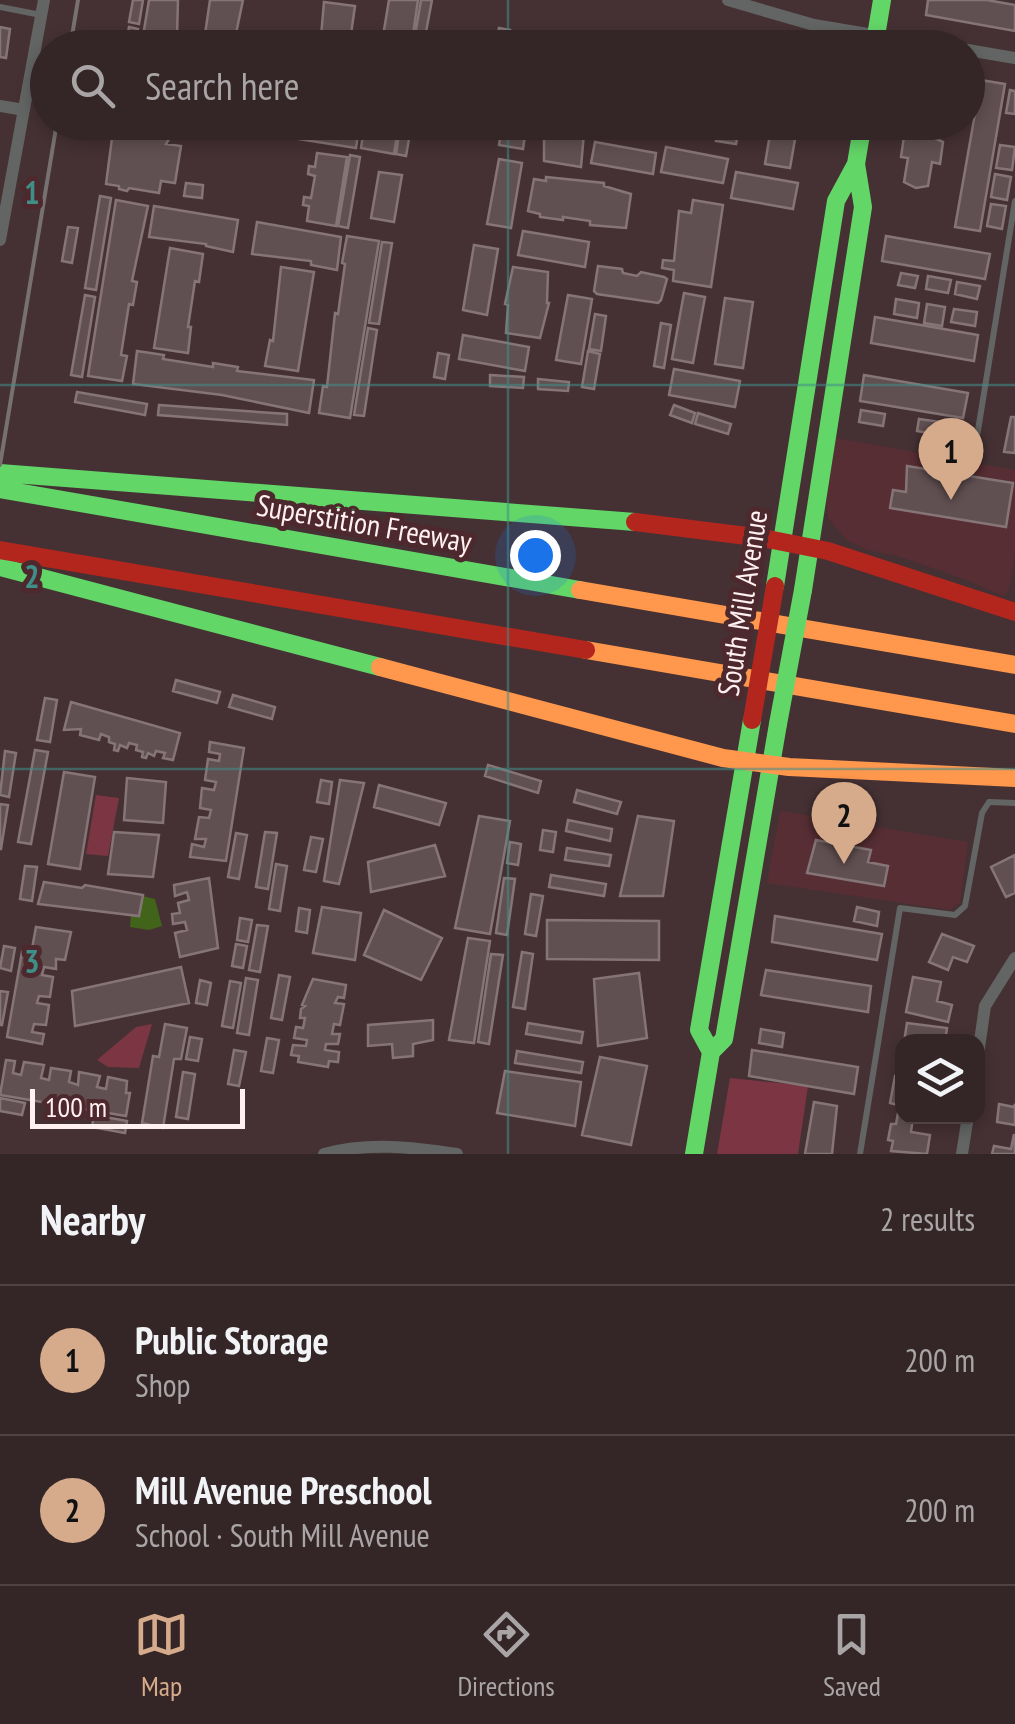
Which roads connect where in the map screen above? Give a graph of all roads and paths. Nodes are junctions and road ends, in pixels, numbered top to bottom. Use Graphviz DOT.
graph roads {
  1 [pos="728,0"];
  2 [pos="882,0"];
  3 [pos="42,7"];
  4 [pos="0,8"];
  5 [pos="836,30"];
  6 [pos="877,30"];
  7 [pos="985,53"];
  8 [pos="1015,58"];
  9 [pos="30,76"];
  10 [pos="0,106"];
  11 [pos="24,110"];
  12 [pos="859,140"];
  13 [pos="856,164"];
  14 [pos="4,199"];
  15 [pos="1015,201"];
  16 [pos="0,240"];
  17 [pos="975,448"];
  18 [pos="0,474"];
  19 [pos="0,490"];
  20 [pos="782,542"];
  21 [pos="810,547"];
  22 [pos="0,550"];
  23 [pos="0,567"];
  24 [pos="1015,612"];
  25 [pos="1015,665"];
  26 [pos="1015,724"];
  27 [pos="744,761"];
  28 [pos="771,765"];
  29 [pos="1015,778"];
  30 [pos="1015,803"];
  31 [pos="1015,958"];
  32 [pos="981,1034"];
  33 [pos="711,1052"];
  34 [pos="967,1124"];
  35 [pos="324,1154"];
  36 [pos="458,1154"];
  37 [pos="694,1154"];
  38 [pos="860,1154"];
  39 [pos="962,1154"];
  1 -- 5 [label="street"];
  2 -- 6 [label="main road"];
  3 -- 4 [label="lane"];
  7 -- 8 [label="street"];
  9 -- 11 [label="street"];
  10 -- 11 [label="street"];
  11 -- 14 [label="street"];
  12 -- 13 [label="main road, South Mill Avenue"];
  13 -- 20 [label="main road, South Mill Avenue"];
  13 -- 21 [label="main road, South Mill Avenue"];
  14 -- 16 [label="street"];
  15 -- 17 [label="lane"];
  18 -- 20 [label="main road"];
  19 -- 25 [label="main road, Superstition Freeway"];
  20 -- 21 [label="main road"];
  20 -- 27 [label="main road, South Mill Avenue, bridge"];
  21 -- 24 [label="main road"];
  21 -- 28 [label="main road, South Mill Avenue, bridge"];
  22 -- 26 [label="main road"];
  23 -- 27 [label="main road"];
  27 -- 28 [label="main road"];
  27 -- 33 [label="main road, South Mill Avenue"];
  28 -- 29 [label="main road"];
  28 -- 33 [label="main road, South Mill Avenue"];
  30 -- 38 [label="lane"];
  31 -- 32 [label="street"];
  33 -- 37 [label="main road, South Mill Avenue"];
  34 -- 39 [label="street"];
  35 -- 36 [label="street"];
}
